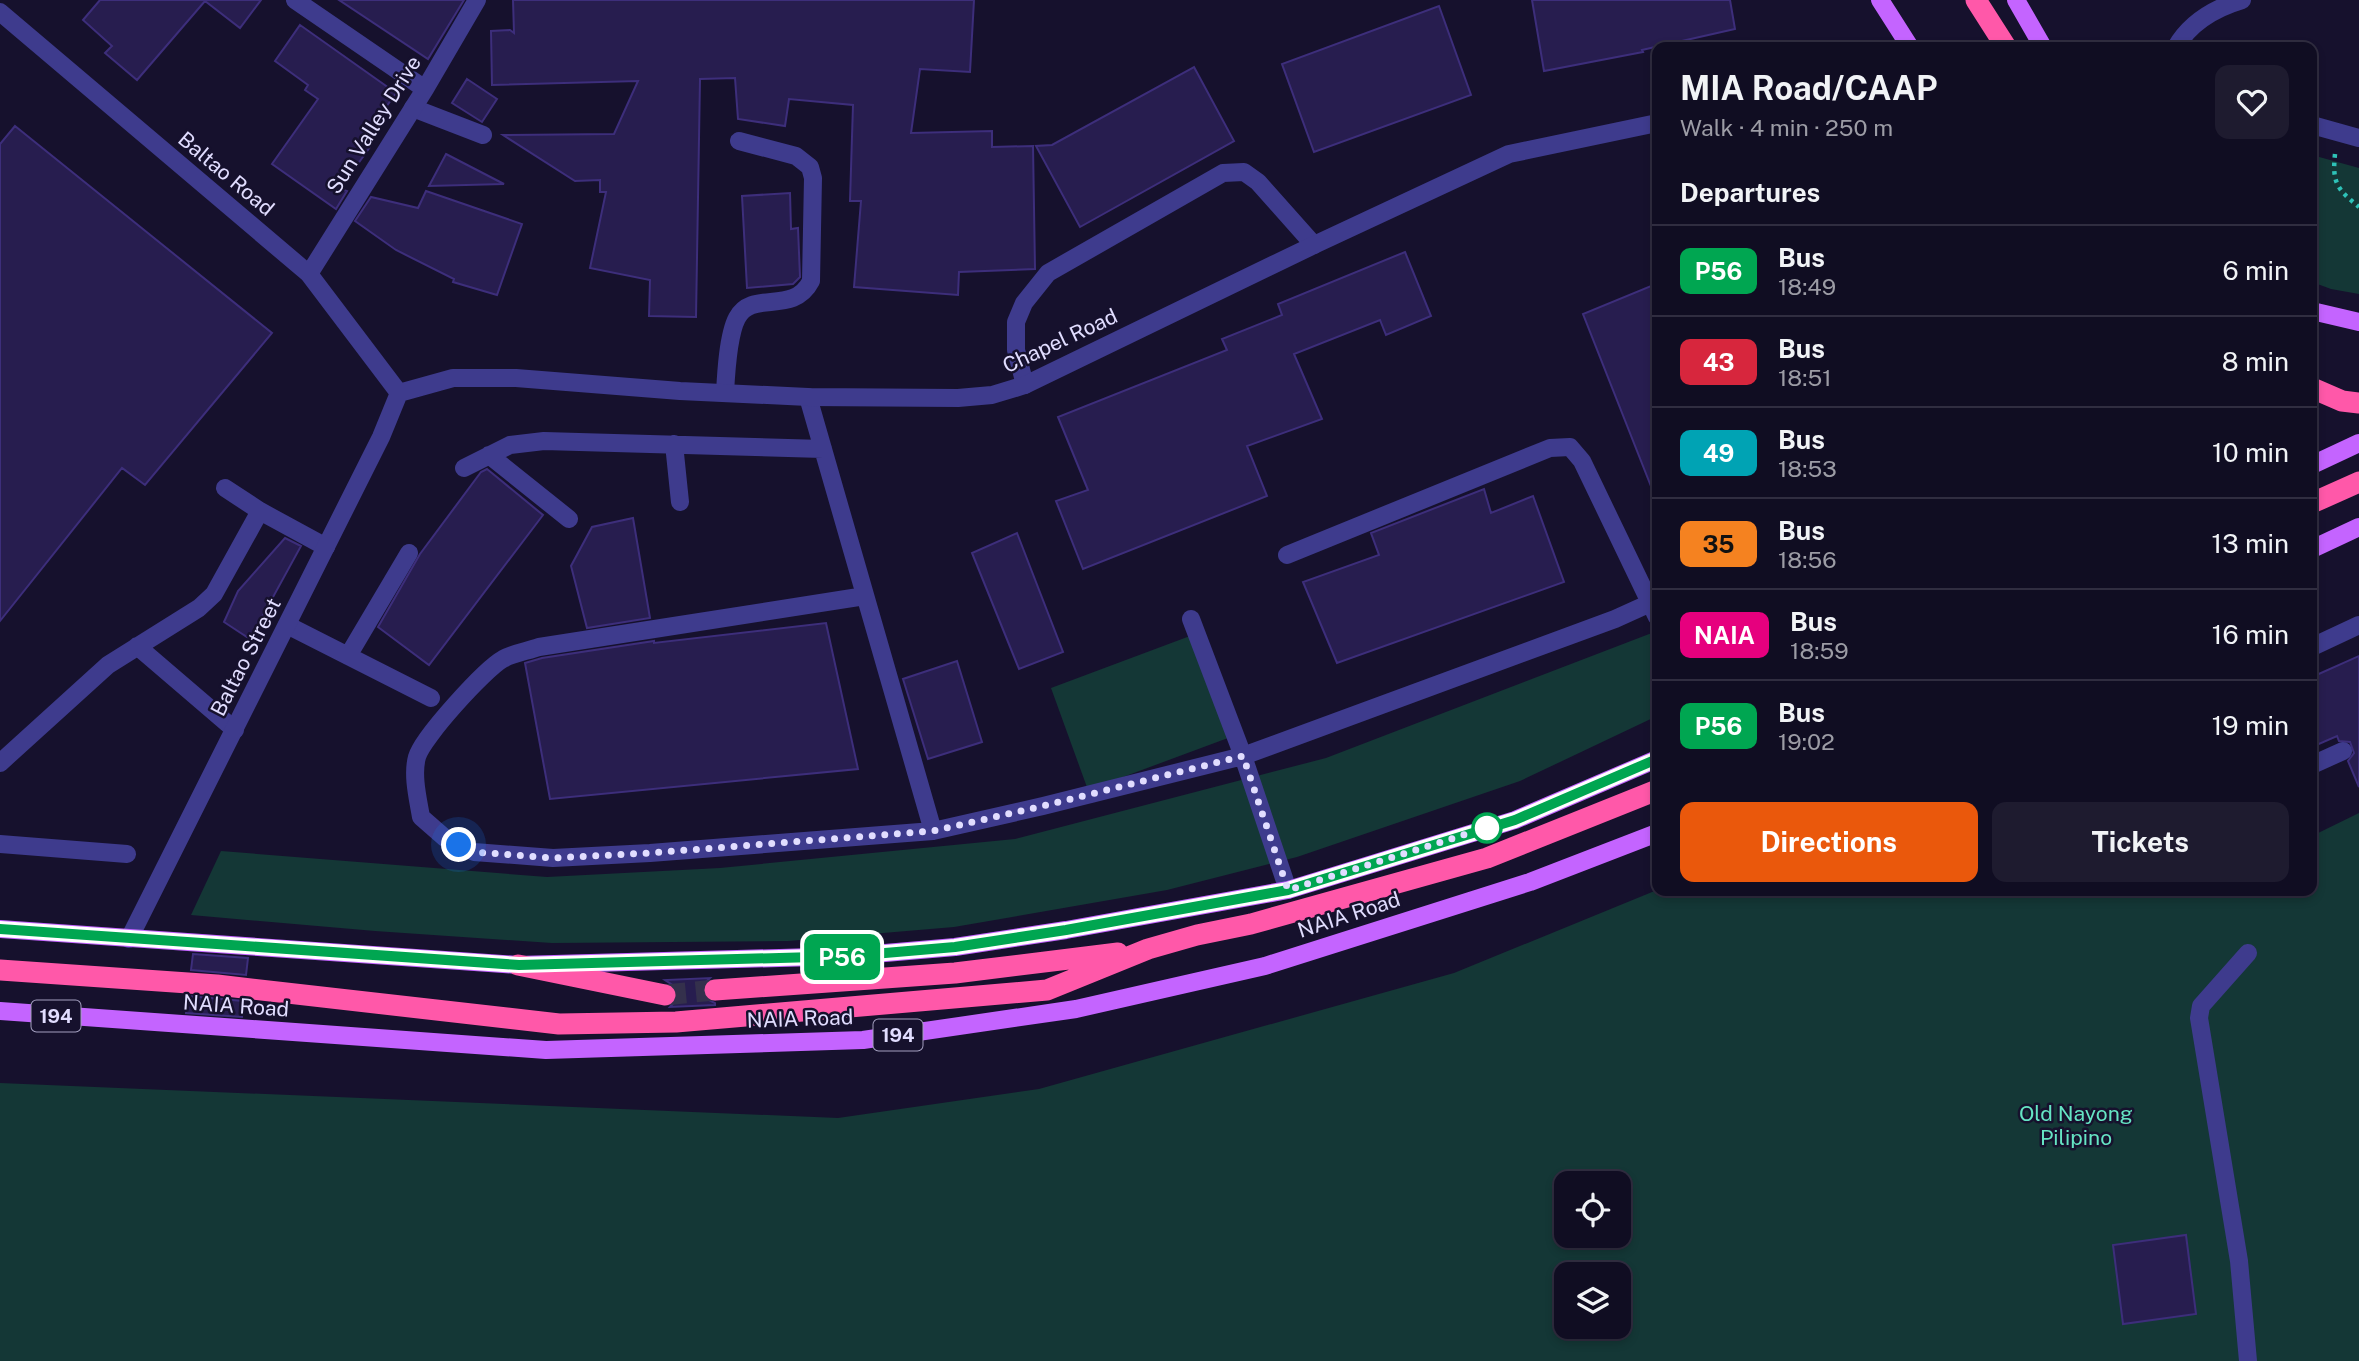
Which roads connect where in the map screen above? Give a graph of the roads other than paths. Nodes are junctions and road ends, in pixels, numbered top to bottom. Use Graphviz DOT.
graph roads {
  1 [pos="295,0"];
  2 [pos="477,0"];
  3 [pos="1880,0"];
  4 [pos="1976,0"];
  5 [pos="2017,0"];
  6 [pos="2242,0"];
  7 [pos="0,12"];
  8 [pos="1907,42"];
  9 [pos="2003,42"];
  10 [pos="2040,42"];
  11 [pos="2179,42"];
  12 [pos="425,89"];
  13 [pos="413,108"];
  14 [pos="1652,124"];
  15 [pos="2317,126"];
  16 [pos="483,135"];
  17 [pos="2359,138"];
  18 [pos="739,141"];
  19 [pos="1314,245"];
  20 [pos="309,274"];
  21 [pos="2317,312"];
  22 [pos="2359,323"];
  23 [pos="1025,385"];
  24 [pos="399,393"];
  25 [pos="725,393"];
  26 [pos="2317,393"];
  27 [pos="808,397"];
  28 [pos="2359,402"];
  29 [pos="2359,443"];
  30 [pos="674,444"];
  31 [pos="822,449"];
  32 [pos="489,455"];
  33 [pos="2317,463"];
  34 [pos="464,468"];
  35 [pos="2359,482"];
  36 [pos="225,488"];
  37 [pos="2317,501"];
  38 [pos="680,502"];
  39 [pos="260,512"];
  40 [pos="569,519"];
  41 [pos="2359,527"];
  42 [pos="326,547"];
  43 [pos="2317,547"];
  44 [pos="409,553"];
  45 [pos="1287,555"];
  46 [pos="865,596"];
  47 [pos="1652,600"];
  48 [pos="1652,607"];
  49 [pos="1191,619"];
  50 [pos="287,625"];
  51 [pos="2359,625"];
  52 [pos="2317,645"];
  53 [pos="137,646"];
  54 [pos="348,656"];
  55 [pos="431,698"];
  56 [pos="235,730"];
  57 [pos="2343,751"];
  58 [pos="1243,756"];
  59 [pos="1652,761"];
  60 [pos="0,763"];
  61 [pos="2317,763"];
  62 [pos="1652,792"];
  63 [pos="933,831"];
  64 [pos="1652,835"];
  65 [pos="0,844"];
  66 [pos="127,854"];
  67 [pos="1288,890"];
  68 [pos="0,929"];
  69 [pos="129,939"];
  70 [pos="1147,950"];
  71 [pos="2248,953"];
  72 [pos="519,965"];
  73 [pos="0,970"];
  74 [pos="715,990"];
  75 [pos="665,995"];
  76 [pos="0,1011"];
  77 [pos="2248,1361"];
  1 -- 12 [label="street"];
  2 -- 12 [label="street, Sun Valley Drive"];
  3 -- 8 [label="main road"];
  4 -- 9 [label="highway"];
  5 -- 10 [label="main road"];
  6 -- 11 [label="street"];
  7 -- 20 [label="street, Baltao Road"];
  12 -- 13 [label="street, Sun Valley Drive"];
  13 -- 16 [label="street"];
  13 -- 20 [label="street, Sun Valley Drive"];
  14 -- 19 [label="street, Chapel Road"];
  15 -- 17 [label="street"];
  18 -- 25 [label="street"];
  19 -- 23 [label="street, Chapel Road"];
  19 -- 23 [label="street"];
  20 -- 24 [label="street, Baltao Road"];
  21 -- 22 [label="main road"];
  23 -- 27 [label="street, Chapel Road"];
  24 -- 25 [label="street, Chapel Road"];
  24 -- 42 [label="street, Baltao Street"];
  25 -- 27 [label="street, Chapel Road"];
  26 -- 28 [label="highway, bridge"];
  27 -- 31 [label="street"];
  29 -- 33 [label="main road"];
  30 -- 31 [label="street"];
  30 -- 32 [label="street"];
  30 -- 38 [label="street"];
  31 -- 46 [label="street"];
  32 -- 34 [label="street"];
  32 -- 40 [label="street"];
  35 -- 37 [label="highway"];
  36 -- 39 [label="street"];
  39 -- 42 [label="street"];
  39 -- 53 [label="street"];
  41 -- 43 [label="main road"];
  42 -- 50 [label="street, Baltao Street"];
  44 -- 54 [label="street"];
  45 -- 47 [label="street"];
  46 -- 63 [label="street"];
  46 -- 63 [label="street"];
  48 -- 58 [label="street"];
  49 -- 58 [label="street"];
  50 -- 54 [label="street"];
  50 -- 56 [label="street, Baltao Street"];
  51 -- 52 [label="street"];
  53 -- 56 [label="street"];
  53 -- 60 [label="street"];
  54 -- 55 [label="street"];
  56 -- 69 [label="street, Baltao Street"];
  57 -- 61 [label="street"];
  58 -- 63 [label="street"];
  58 -- 67 [label="street"];
  59 -- 67 [label="main road, NAIA Road"];
  62 -- 70 [label="highway"];
  64 -- 76 [label="main road, NAIA Road / 194"];
  65 -- 66 [label="street"];
  67 -- 72 [label="main road, NAIA Road"];
  68 -- 69 [label="main road, NAIA Road"];
  69 -- 72 [label="main road, NAIA Road"];
  70 -- 73 [label="highway"];
  70 -- 74 [label="highway"];
  71 -- 77 [label="street"];
  72 -- 75 [label="highway"];
}
